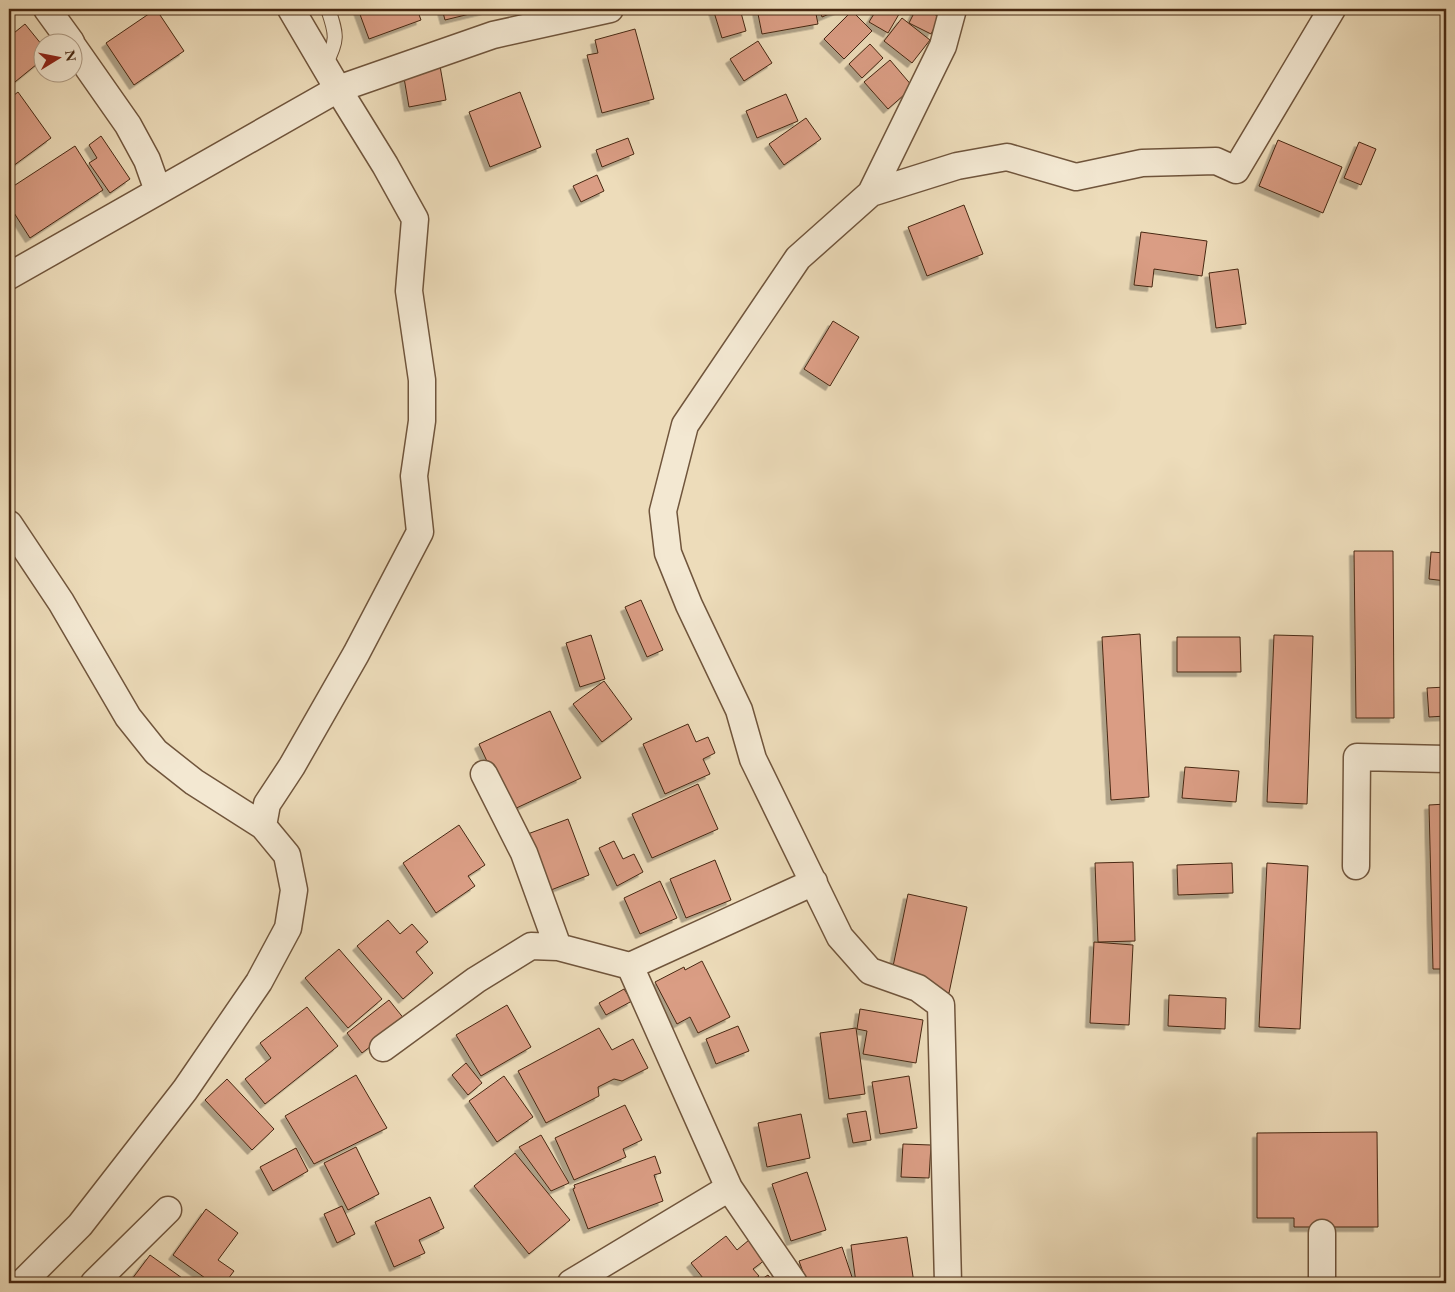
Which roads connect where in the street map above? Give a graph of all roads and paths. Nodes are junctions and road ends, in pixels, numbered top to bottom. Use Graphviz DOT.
graph roads {
  1 [pos="47,9"];
  2 [pos="291,9"];
  3 [pos="328,9"];
  4 [pos="610,9"];
  5 [pos="953,9"];
  6 [pos="1332,9"];
  7 [pos="63,32"];
  8 [pos="82,58"];
  9 [pos="325,65"];
  10 [pos="338,89"];
  11 [pos="158,191"];
  12 [pos="871,193"];
  13 [pos="9,276"];
  14 [pos="9,524"];
  15 [pos="1446,759"];
  16 [pos="484,774"];
  17 [pos="263,826"];
  18 [pos="1356,866"];
  19 [pos="814,882"];
  20 [pos="558,947"];
  21 [pos="630,966"];
  22 [pos="383,1048"];
  23 [pos="729,1188"];
  24 [pos="168,1210"];
  25 [pos="1322,1233"];
  26 [pos="22,1283"];
  27 [pos="94,1283"];
  28 [pos="571,1283"];
  29 [pos="794,1283"];
  30 [pos="948,1283"];
  31 [pos="1322,1283"];
  1 -- 7 [label="street"];
  2 -- 9 [label="street"];
  3 -- 9 [label="lane"];
  4 -- 10 [label="street"];
  5 -- 12 [label="street"];
  6 -- 12 [label="street"];
  8 -- 11 [label="street"];
  9 -- 10 [label="street"];
  10 -- 11 [label="street"];
  10 -- 17 [label="street"];
  11 -- 13 [label="street"];
  12 -- 19 [label="street"];
  14 -- 17 [label="street"];
  15 -- 18 [label="street"];
  16 -- 20 [label="street"];
  17 -- 26 [label="street"];
  19 -- 21 [label="street"];
  19 -- 30 [label="street"];
  20 -- 21 [label="street"];
  20 -- 22 [label="street"];
  21 -- 23 [label="street"];
  23 -- 28 [label="street"];
  23 -- 29 [label="street"];
  24 -- 27 [label="street"];
  25 -- 31 [label="street"];
}
